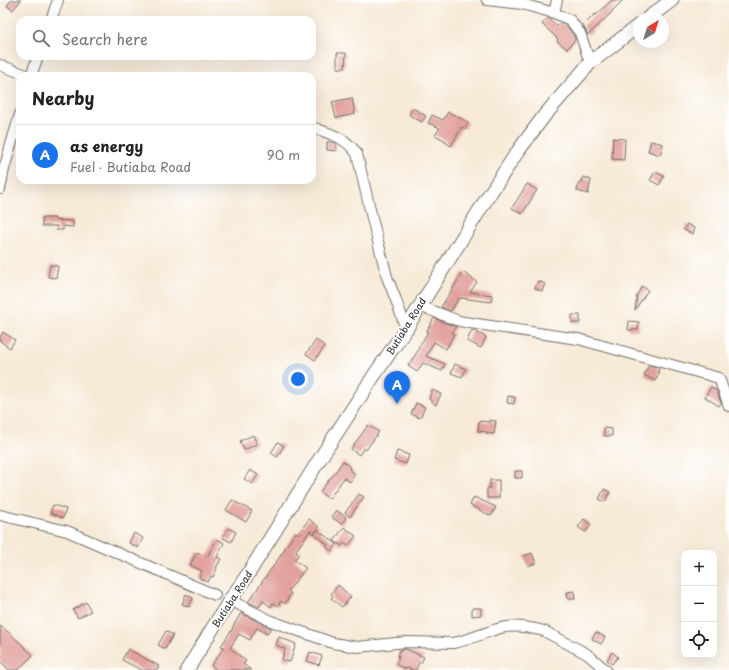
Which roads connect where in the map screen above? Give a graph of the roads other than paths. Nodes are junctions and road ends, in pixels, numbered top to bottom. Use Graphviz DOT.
graph roads {
  1 [pos="58,0"];
  2 [pos="487,0"];
  3 [pos="557,0"];
  4 [pos="672,0"];
  5 [pos="656,12"];
  6 [pos="554,13"];
  7 [pos="52,16"];
  8 [pos="633,30"];
  9 [pos="36,60"];
  10 [pos="590,63"];
  11 [pos="0,65"];
  12 [pos="19,72"];
  13 [pos="32,72"];
  14 [pos="16,128"];
  15 [pos="316,128"];
  16 [pos="0,189"];
  17 [pos="420,306"];
  18 [pos="406,329"];
  19 [pos="729,406"];
  20 [pos="0,515"];
  21 [pos="215,596"];
  22 [pos="230,600"];
  23 [pos="187,670"];
  24 [pos="606,670"];
  1 -- 7 [label="street"];
  2 -- 6 [label="street"];
  3 -- 6 [label="street"];
  4 -- 5 [label="main road"];
  6 -- 10 [label="street"];
  8 -- 10 [label="main road, Butiaba Road"];
  9 -- 13 [label="street"];
  10 -- 17 [label="main road, Butiaba Road"];
  11 -- 12 [label="street"];
  14 -- 16 [label="street"];
  15 -- 18 [label="street"];
  17 -- 18 [label="main road, Butiaba Road"];
  17 -- 19 [label="street"];
  18 -- 22 [label="main road, Butiaba Road"];
  20 -- 21 [label="street"];
  22 -- 23 [label="main road, Butiaba Road"];
  22 -- 24 [label="street"];
}
